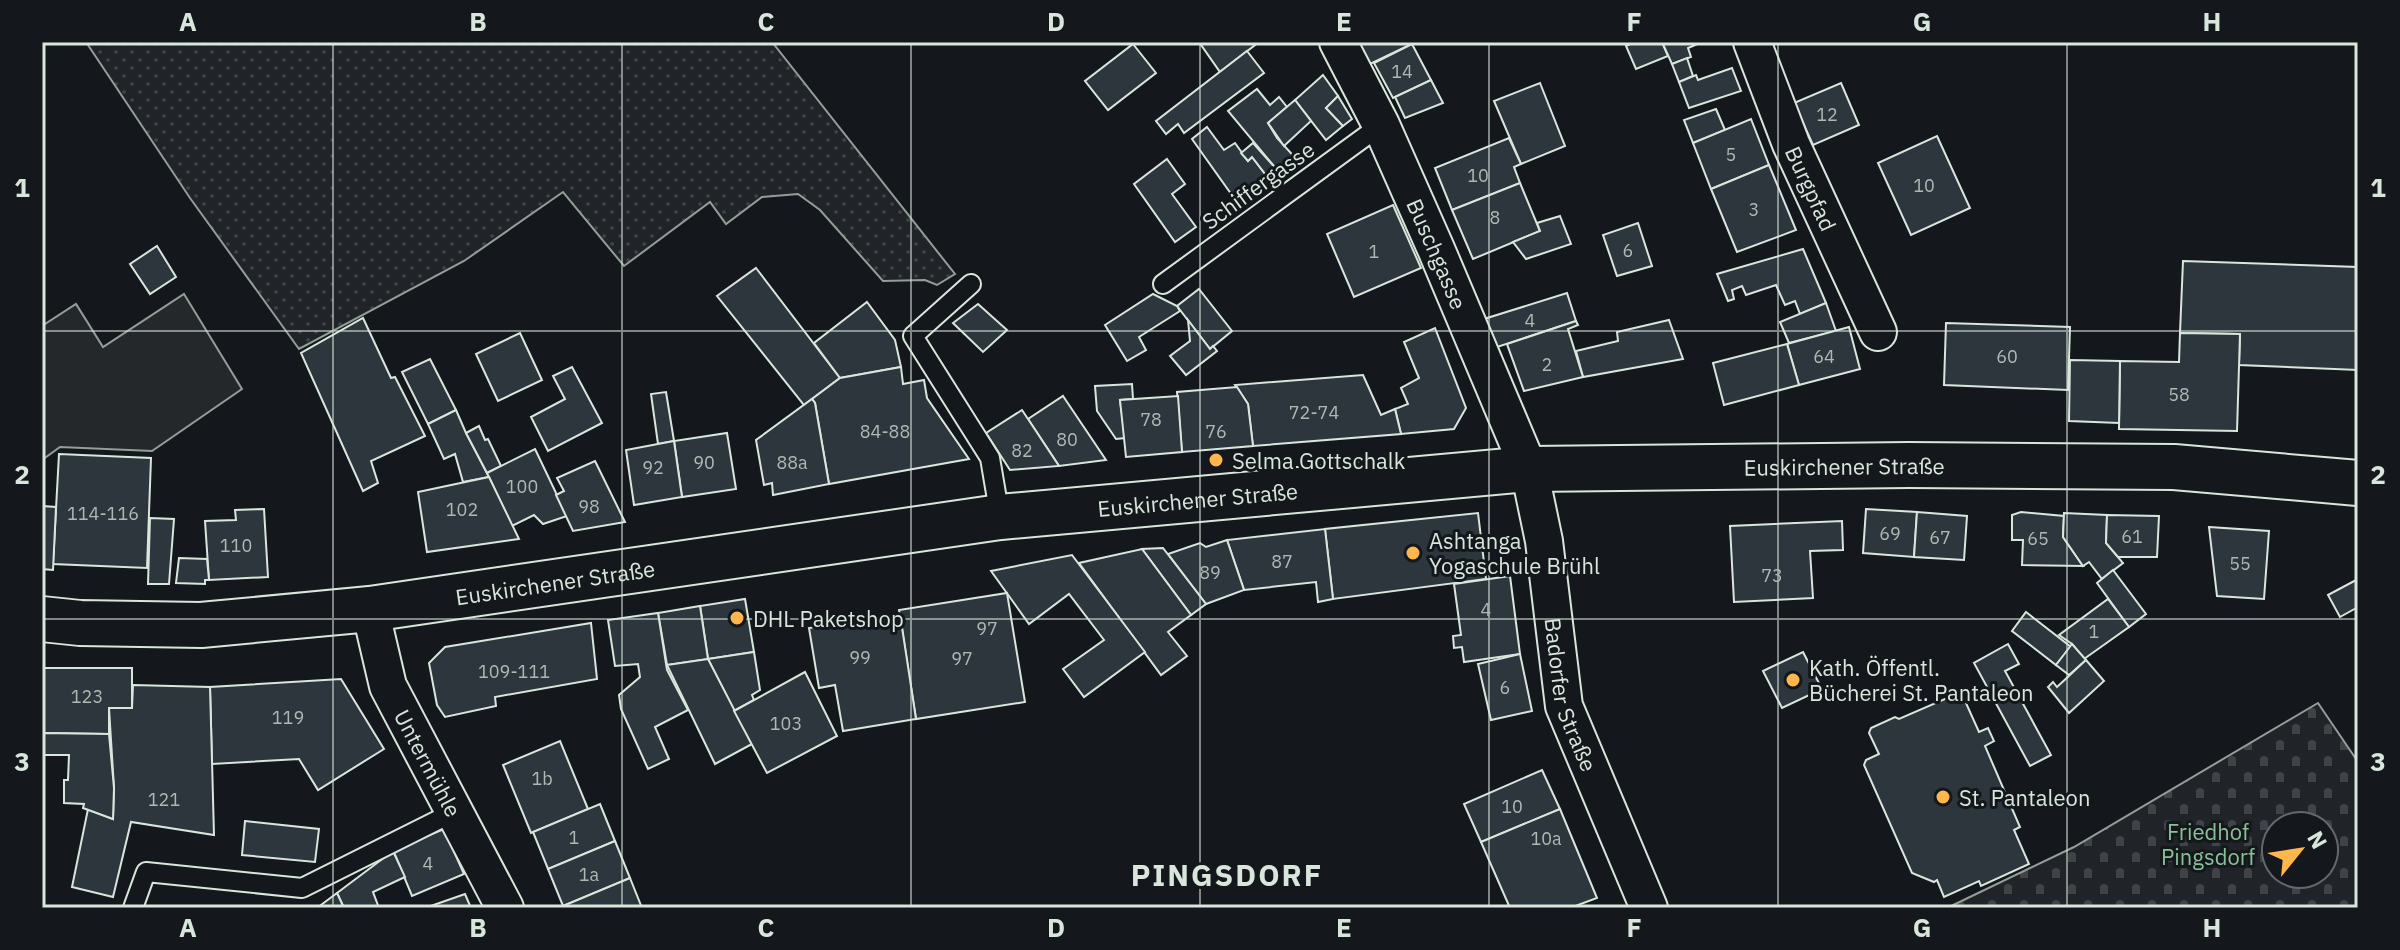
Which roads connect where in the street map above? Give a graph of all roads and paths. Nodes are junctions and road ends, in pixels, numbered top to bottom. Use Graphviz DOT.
graph roads {
  1 [pos="1338,42"];
  2 [pos="1752,42"];
  3 [pos="1381,125"];
  4 [pos="971,284"];
  5 [pos="1163,284"];
  6 [pos="1878,332"];
  7 [pos="1529,469"];
  8 [pos="2358,483"];
  9 [pos="1000,517"];
  10 [pos="370,609"];
  11 [pos="42,619"];
  12 [pos="454,812"];
  13 [pos="133,908"];
  14 [pos="505,908"];
  15 [pos="1649,908"];
  1 -- 3 [label="street, Buschgasse"];
  2 -- 6 [label="street, Burgpfad"];
  3 -- 5 [label="lane, Schiffergasse"];
  3 -- 7 [label="street, Buschgasse"];
  4 -- 9 [label="lane"];
  7 -- 8 [label="main road, Euskirchener Straße"];
  7 -- 9 [label="main road, Euskirchener Straße"];
  7 -- 15 [label="street, Badorfer Straße"];
  9 -- 10 [label="main road, Euskirchener Straße"];
  10 -- 11 [label="main road, Euskirchener Straße"];
  10 -- 12 [label="street, Untermühle"];
  12 -- 13 [label="lane"];
  12 -- 14 [label="street, Untermühle"];
}
